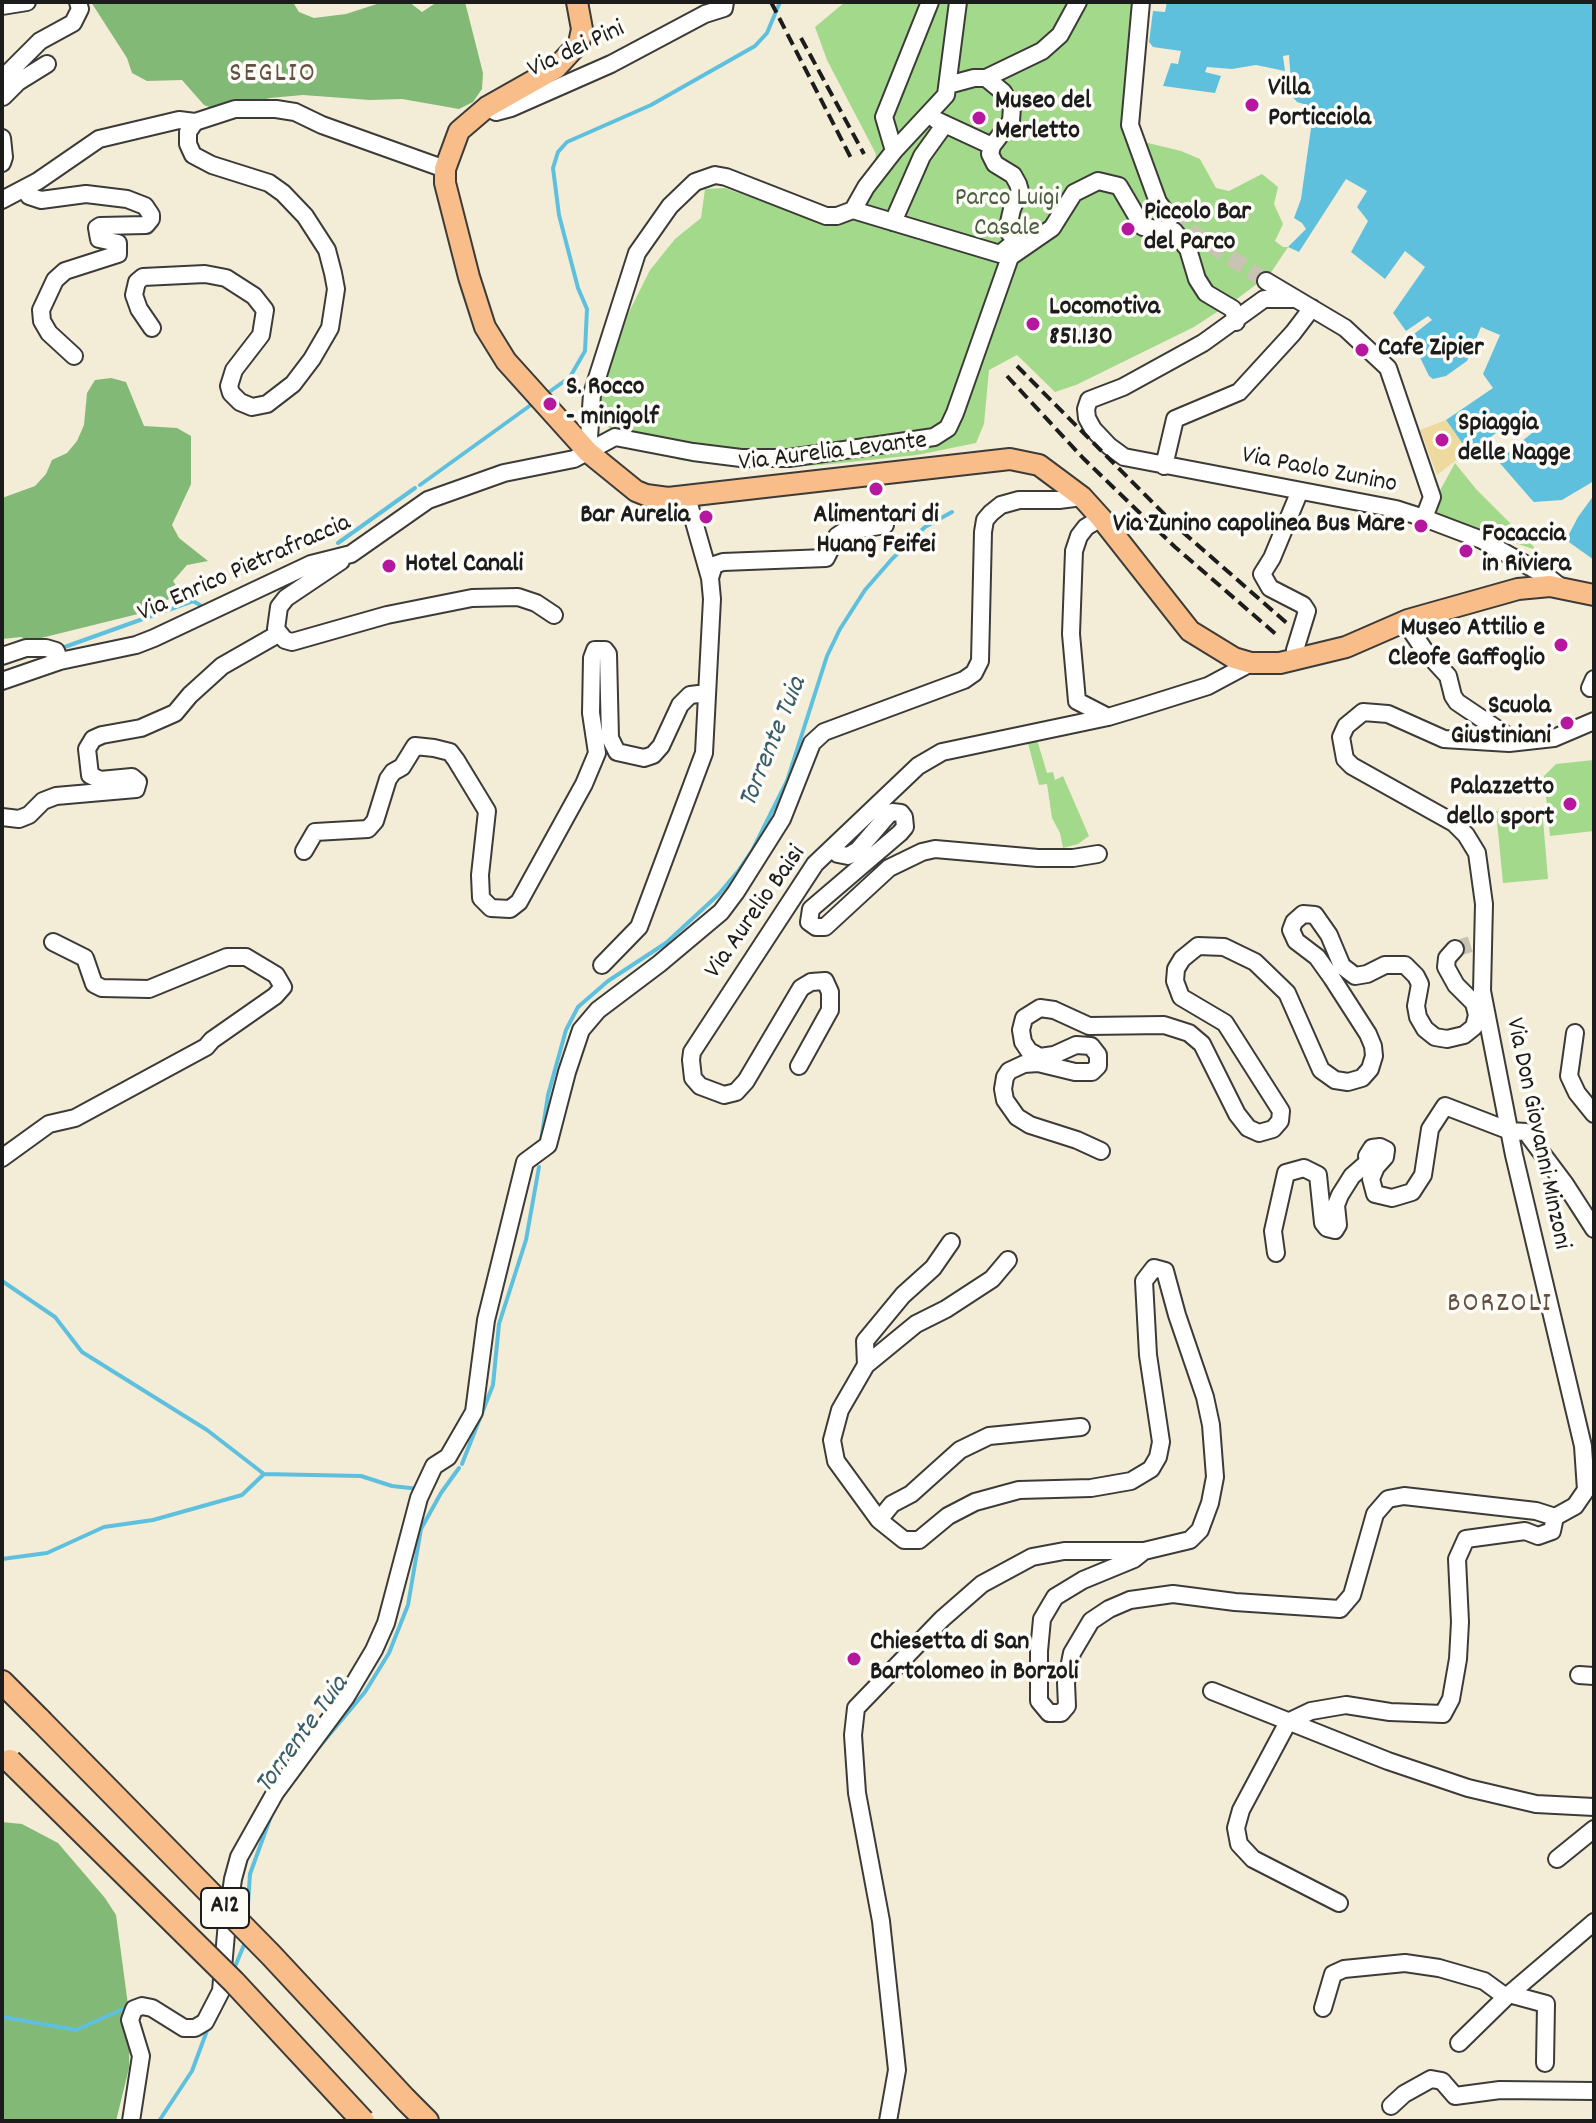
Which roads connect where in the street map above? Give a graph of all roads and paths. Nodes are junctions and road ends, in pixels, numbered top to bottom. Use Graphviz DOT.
graph roads {
  1 [pos="27,2"];
  2 [pos="78,2"];
  3 [pos="577,2"];
  4 [pos="725,2"];
  5 [pos="930,2"];
  6 [pos="958,2"];
  7 [pos="1078,2"];
  8 [pos="1141,2"];
  9 [pos="2,6"];
  10 [pos="47,64"];
  11 [pos="986,78"];
  12 [pos="948,85"];
  13 [pos="3,96"];
  14 [pos="487,107"];
  15 [pos="928,117"];
  16 [pos="195,122"];
  17 [pos="945,124"];
  18 [pos="2,138"];
  19 [pos="992,146"];
  20 [pos="894,151"];
  21 [pos="2,163"];
  22 [pos="445,169"];
  23 [pos="25,189"];
  24 [pos="2,200"];
  25 [pos="853,210"];
  26 [pos="1170,218"];
  27 [pos="893,222"];
  28 [pos="1021,244"];
  29 [pos="1266,281"];
  30 [pos="1293,299"];
  31 [pos="1312,308"];
  32 [pos="1236,322"];
  33 [pos="152,328"];
  34 [pos="74,356"];
  35 [pos="588,452"];
  36 [pos="1164,466"];
  37 [pos="1299,493"];
  38 [pos="687,497"];
  39 [pos="1082,497"];
  40 [pos="1101,518"];
  41 [pos="1424,518"];
  42 [pos="885,525"];
  43 [pos="351,554"];
  44 [pos="710,578"];
  45 [pos="1562,588"];
  46 [pos="1594,595"];
  47 [pos="554,615"];
  48 [pos="1408,620"];
  49 [pos="278,634"];
  50 [pos="2,656"];
  51 [pos="1295,659"];
  52 [pos="60,661"];
  53 [pos="1251,663"];
  54 [pos="2,681"];
  55 [pos="707,693"];
  56 [pos="1108,717"];
  57 [pos="1594,721"];
  58 [pos="1554,738"];
  59 [pos="1509,743"];
  60 [pos="1538,755"];
  61 [pos="2,817"];
  62 [pos="835,845"];
  63 [pos="304,851"];
  64 [pos="1098,854"];
  65 [pos="53,942"];
  66 [pos="1455,949"];
  67 [pos="602,965"];
  68 [pos="1575,1033"];
  69 [pos="799,1066"];
  70 [pos="1594,1114"];
  71 [pos="1510,1131"];
  72 [pos="1101,1151"];
  73 [pos="2,1158"];
  74 [pos="1594,1229"];
  75 [pos="951,1242"];
  76 [pos="1276,1253"];
  77 [pos="1008,1260"];
  78 [pos="866,1365"];
  79 [pos="1081,1427"];
  80 [pos="1555,1517"];
  81 [pos="879,1520"];
  82 [pos="1144,1551"];
  83 [pos="2,1682"];
  84 [pos="1212,1691"];
  85 [pos="1288,1722"];
  86 [pos="6,1757"];
  87 [pos="1594,1807"];
  88 [pos="1594,1829"];
  89 [pos="1557,1859"];
  90 [pos="1339,1903"];
  91 [pos="1594,1922"];
  92 [pos="1588,1938"];
  93 [pos="1508,1995"];
  94 [pos="1323,2008"];
  95 [pos="1459,2043"];
  96 [pos="1545,2063"];
  97 [pos="1594,2091"];
  98 [pos="1391,2106"];
  99 [pos="131,2121"];
  100 [pos="363,2121"];
  101 [pos="427,2121"];
  102 [pos="888,2121"];
  1 -- 9 [label="street"];
  2 -- 13 [label="street"];
  3 -- 14 [label="main road, Via Aurelia Levante"];
  4 -- 14 [label="street, Via dei Pini"];
  5 -- 20 [label="street"];
  6 -- 12 [label="street"];
  7 -- 11 [label="street"];
  8 -- 26 [label="street"];
  10 -- 13 [label="street"];
  11 -- 12 [label="street"];
  11 -- 19 [label="street"];
  12 -- 15 [label="street"];
  14 -- 22 [label="main road, Via Aurelia Levante"];
  15 -- 17 [label="street"];
  15 -- 20 [label="street"];
  16 -- 22 [label="street"];
  16 -- 23 [label="street"];
  16 -- 33 [label="street"];
  17 -- 19 [label="street"];
  17 -- 27 [label="street"];
  18 -- 21 [label="street"];
  19 -- 28 [label="street"];
  20 -- 25 [label="street"];
  22 -- 35 [label="main road, Via Aurelia Levante"];
  23 -- 24 [label="street"];
  23 -- 34 [label="street"];
  25 -- 27 [label="street"];
  25 -- 35 [label="street"];
  27 -- 28 [label="street"];
  28 -- 32 [label="street"];
  28 -- 35 [label="street, Via Enrico Pietrafraccia"];
  29 -- 30 [label="street"];
  30 -- 31 [label="street"];
  30 -- 32 [label="street"];
  31 -- 36 [label="street"];
  31 -- 41 [label="street"];
  32 -- 36 [label="street, Via Paolo Zunino"];
  35 -- 38 [label="main road, Via Aurelia Levante"];
  35 -- 43 [label="street, Via Enrico Pietrafraccia"];
  36 -- 37 [label="street, Via Paolo Zunino"];
  37 -- 41 [label="street, Via Paolo Zunino"];
  37 -- 51 [label="street"];
  38 -- 39 [label="main road, Via Aurelia Levante"];
  38 -- 44 [label="street"];
  39 -- 40 [label="main road, Via Aurelia Levante"];
  39 -- 99 [label="street"];
  40 -- 53 [label="main road, Via Aurelia Levante"];
  40 -- 56 [label="street"];
  41 -- 45 [label="street, Via Paolo Zunino"];
  42 -- 44 [label="street"];
  43 -- 49 [label="street"];
  43 -- 52 [label="street, Via Enrico Pietrafraccia"];
  44 -- 55 [label="street"];
  45 -- 46 [label="main road, Via Aurelia Levante"];
  45 -- 48 [label="main road, Via Aurelia Levante"];
  47 -- 49 [label="street"];
  48 -- 51 [label="main road, Via Aurelia Levante"];
  48 -- 59 [label="street"];
  49 -- 61 [label="street"];
  50 -- 52 [label="street"];
  51 -- 53 [label="main road, Via Aurelia Levante"];
  52 -- 54 [label="street, Via Enrico Pietrafraccia"];
  53 -- 56 [label="street, Via Aurelio Baisi"];
  55 -- 63 [label="street"];
  55 -- 67 [label="street"];
  56 -- 62 [label="street, Via Aurelio Baisi"];
  57 -- 58 [label="street, Via Don Giovanni Minzoni"];
  58 -- 59 [label="street, Via Don Giovanni Minzoni"];
  58 -- 60 [label="street, Via Don Giovanni Minzoni"];
  59 -- 71 [label="street, Via Don Giovanni Minzoni"];
  62 -- 64 [label="street"];
  62 -- 69 [label="street, Via Aurelio Baisi"];
  65 -- 73 [label="street"];
  66 -- 72 [label="street"];
  68 -- 70 [label="street"];
  71 -- 74 [label="street"];
  71 -- 76 [label="street"];
  71 -- 80 [label="street, Via Don Giovanni Minzoni"];
  75 -- 78 [label="street"];
  77 -- 78 [label="street"];
  78 -- 81 [label="street"];
  79 -- 81 [label="street"];
  80 -- 82 [label="street"];
  80 -- 85 [label="street"];
  81 -- 82 [label="street"];
  82 -- 102 [label="street"];
  83 -- 101 [label="highway, A12, bridge"];
  84 -- 85 [label="street"];
  85 -- 87 [label="street"];
  85 -- 90 [label="street"];
  86 -- 100 [label="highway, A12, bridge"];
  88 -- 89 [label="street"];
  91 -- 92 [label="street"];
  92 -- 93 [label="street"];
  93 -- 94 [label="street"];
  93 -- 95 [label="street"];
  93 -- 96 [label="street"];
  97 -- 98 [label="street"];
}
